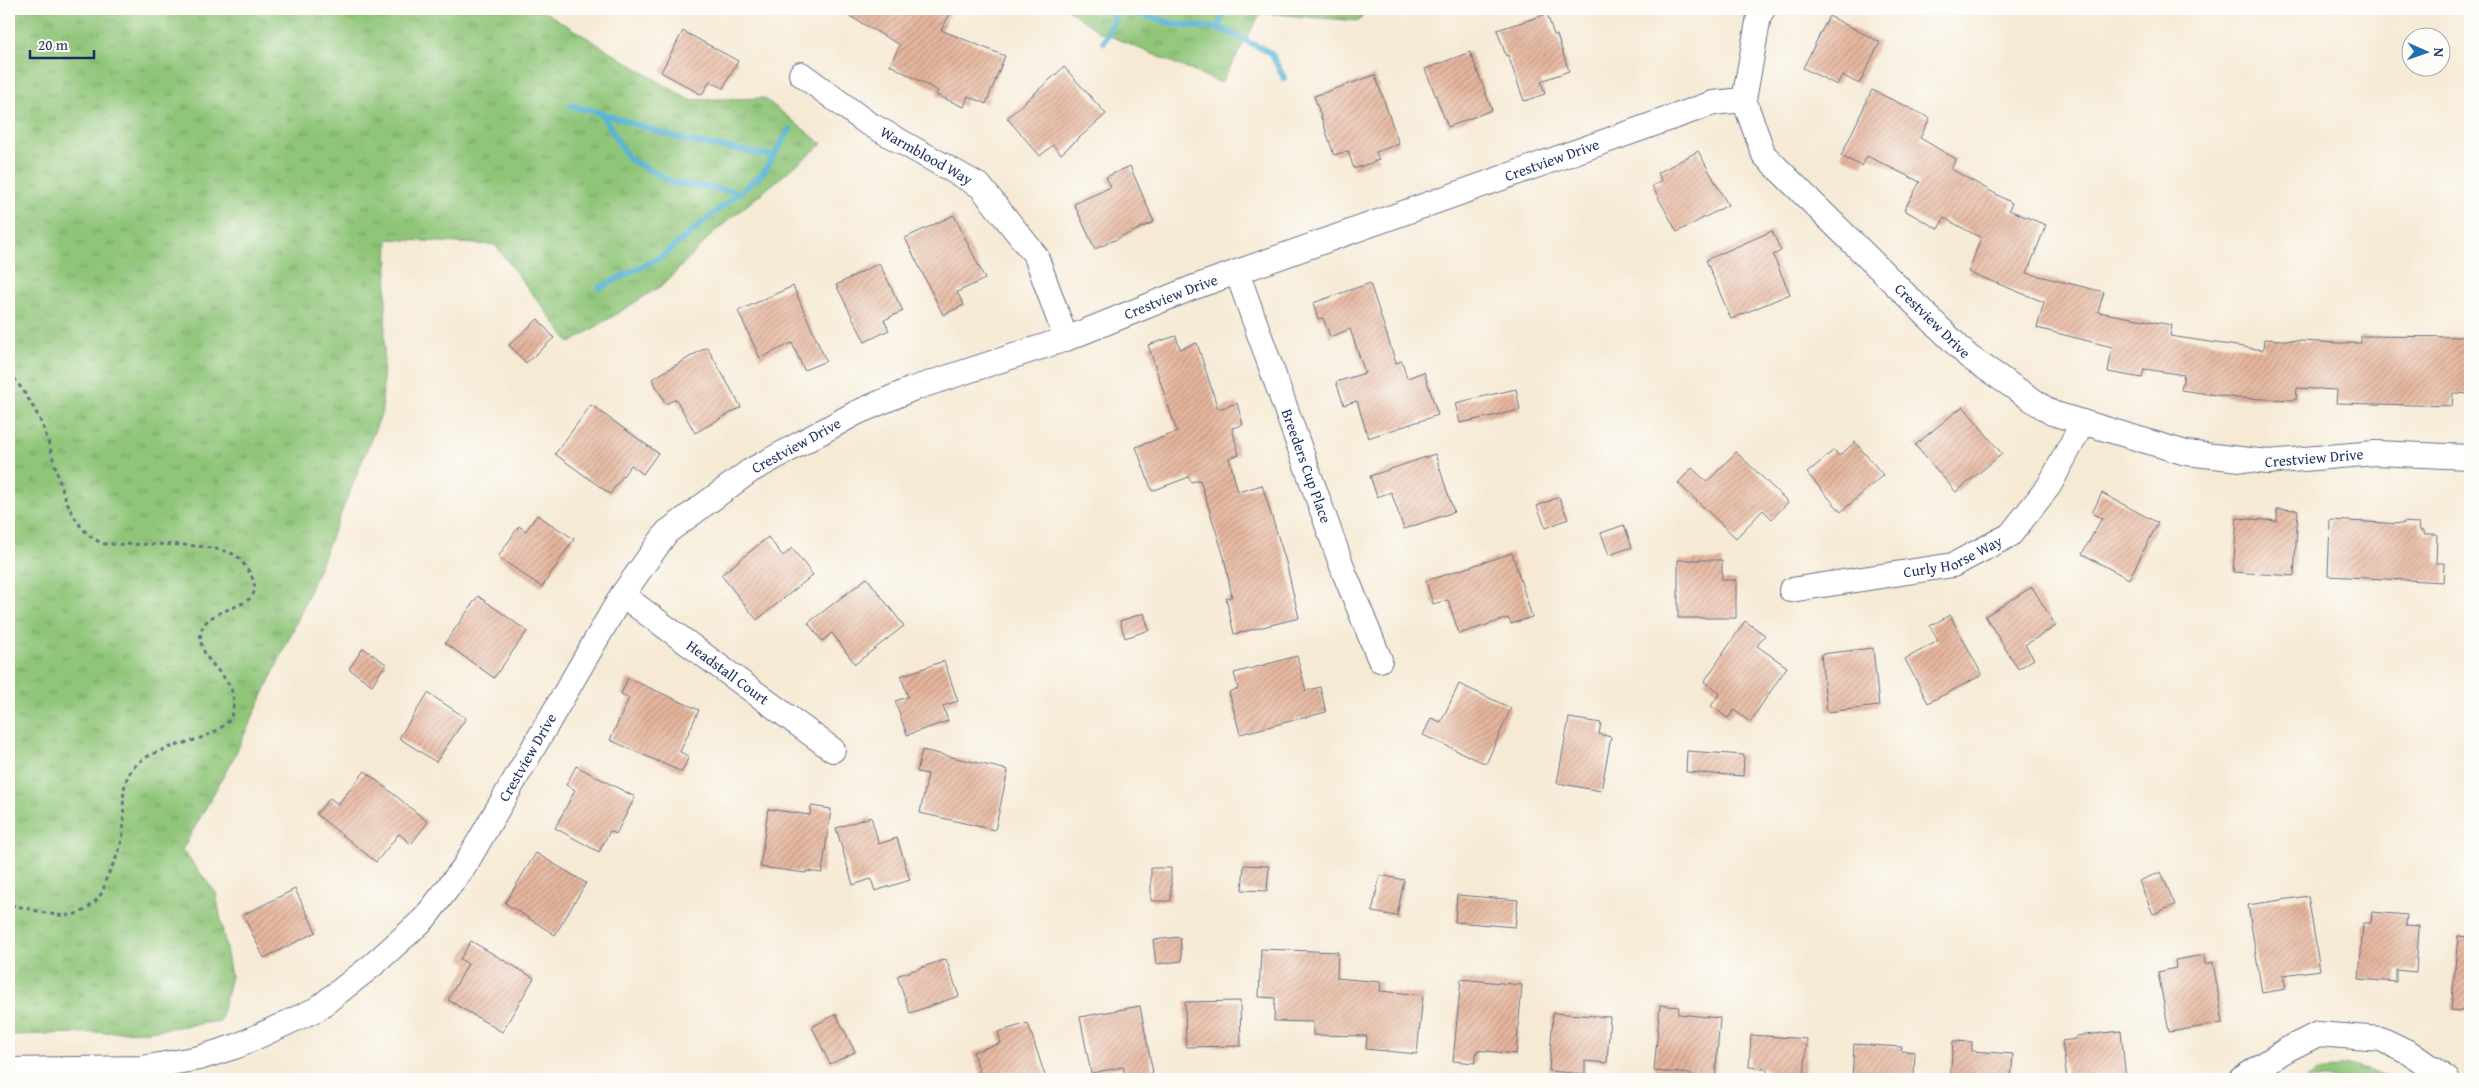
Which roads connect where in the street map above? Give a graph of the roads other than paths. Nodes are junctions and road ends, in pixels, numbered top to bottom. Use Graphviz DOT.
graph roads {
  1 [pos="1763,9"];
  2 [pos="801,74"];
  3 [pos="1744,100"];
  4 [pos="1238,272"];
  5 [pos="1066,339"];
  6 [pos="2083,422"];
  7 [pos="2470,456"];
  8 [pos="1791,590"];
  9 [pos="622,595"];
  10 [pos="1380,660"];
  11 [pos="833,750"];
  12 [pos="9,1070"];
  13 [pos="2241,1079"];
  14 [pos="2448,1079"];
  1 -- 3 [label="street"];
  2 -- 5 [label="street, Warmblood Way"];
  3 -- 4 [label="street, Crestview Drive"];
  3 -- 6 [label="street, Crestview Drive"];
  4 -- 5 [label="street, Crestview Drive"];
  4 -- 10 [label="street, Breeders Cup Place"];
  5 -- 9 [label="street, Crestview Drive"];
  6 -- 7 [label="street, Crestview Drive"];
  6 -- 8 [label="street, Curly Horse Way"];
  9 -- 11 [label="street, Headstall Court"];
  9 -- 12 [label="street, Crestview Drive"];
  13 -- 14 [label="street"];
}
